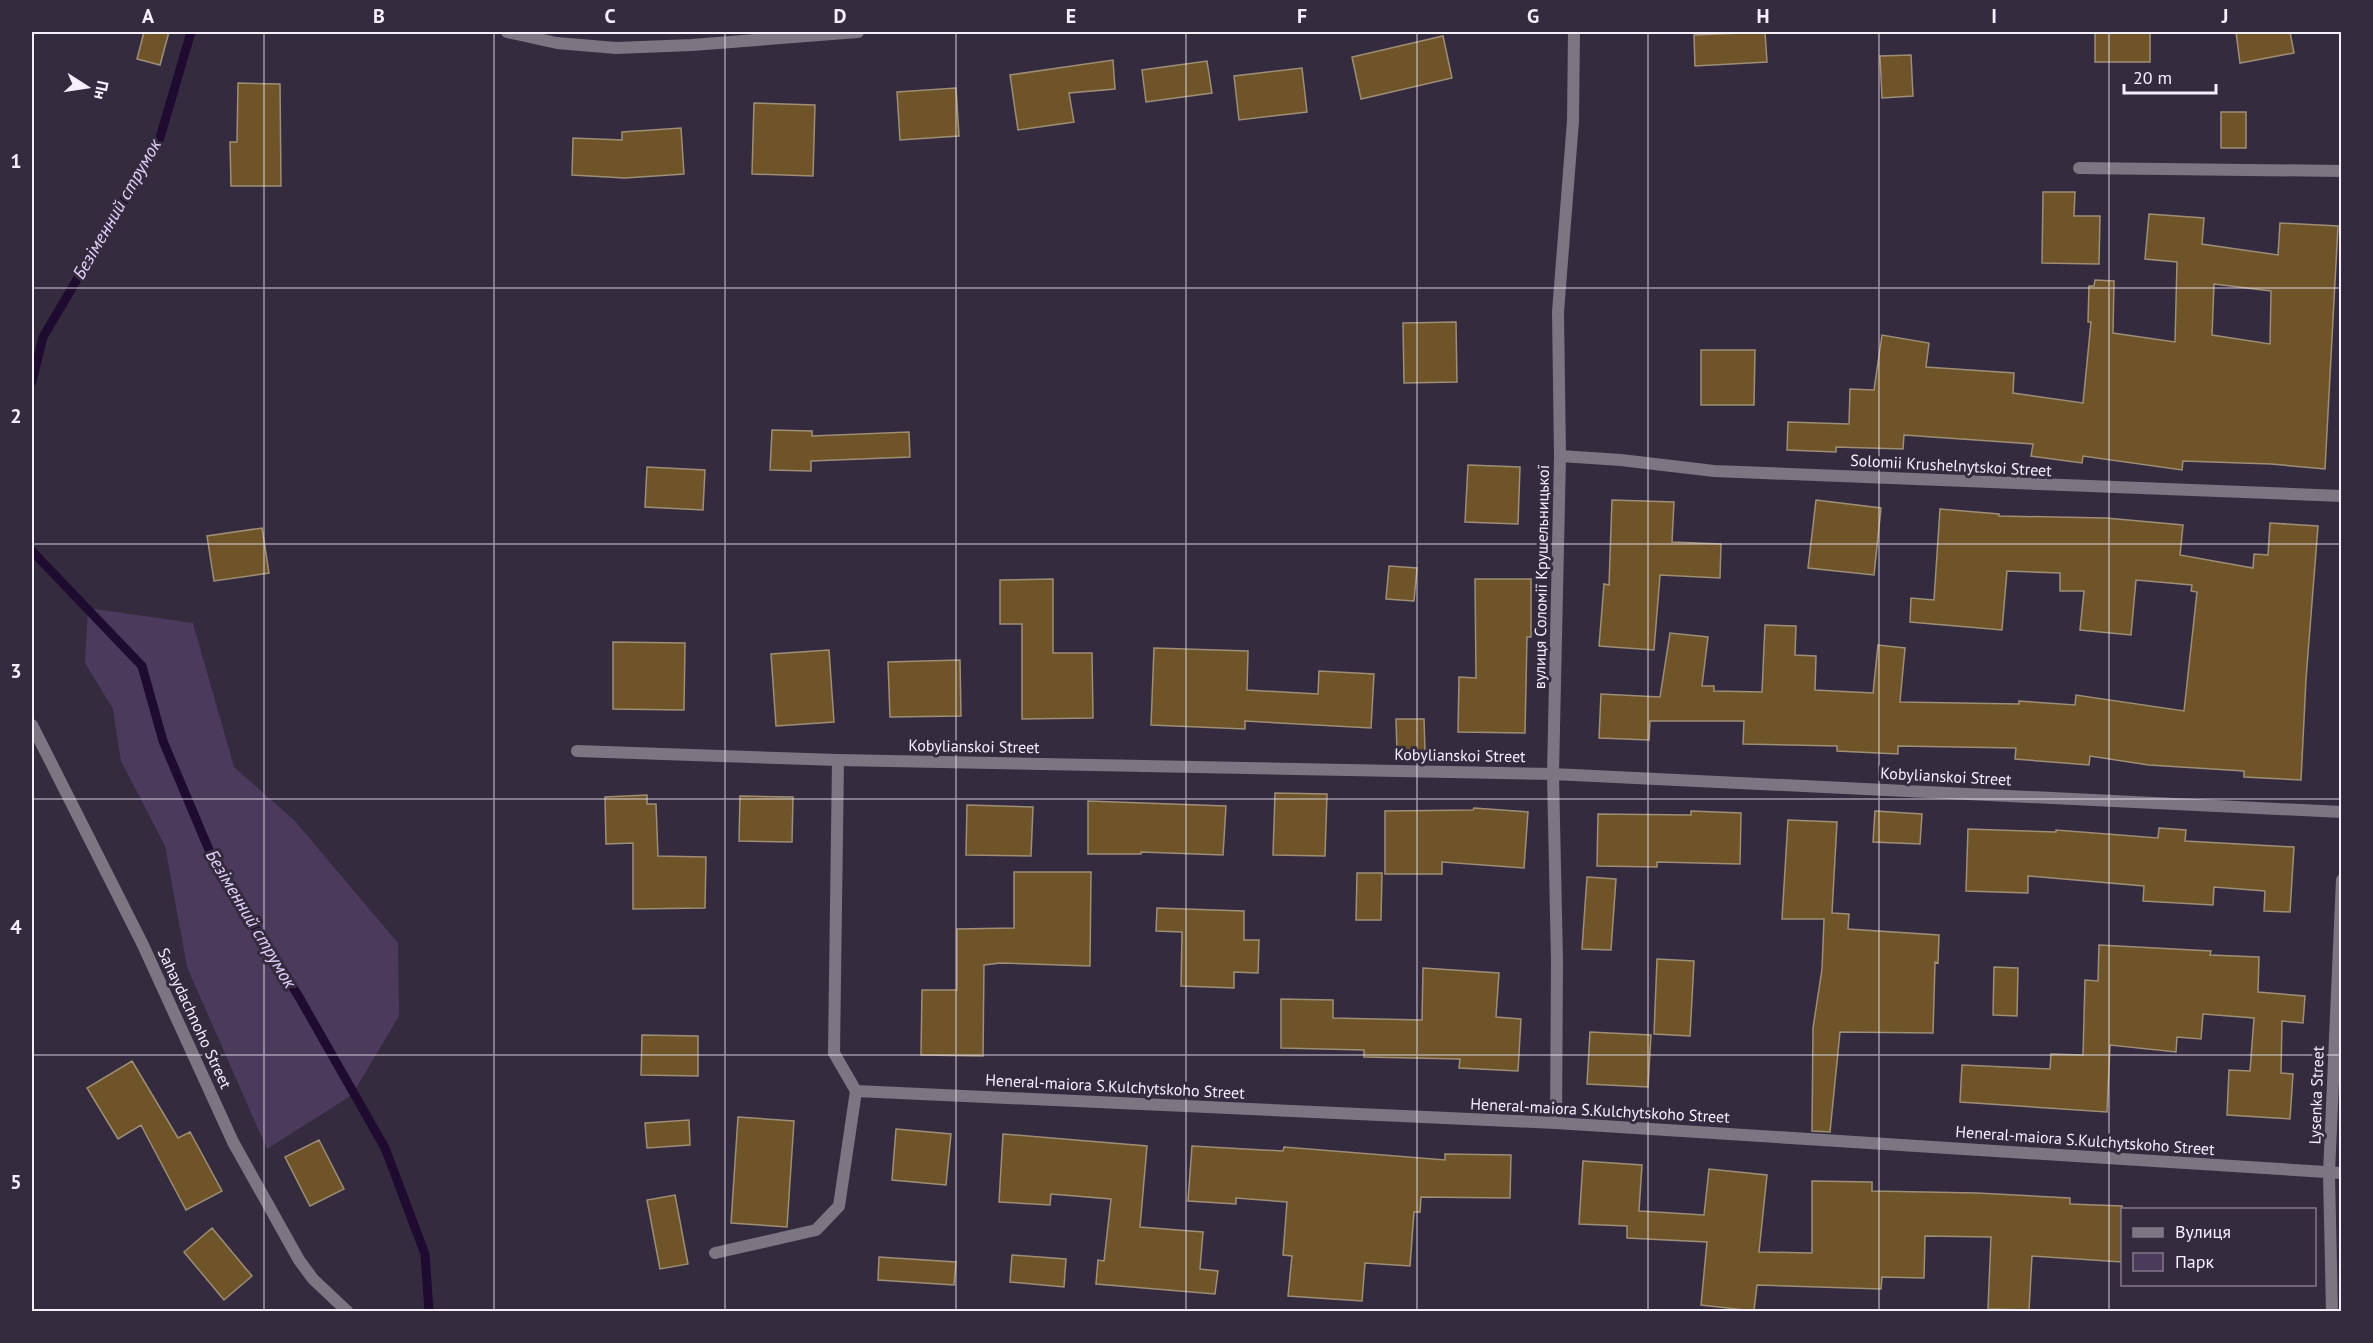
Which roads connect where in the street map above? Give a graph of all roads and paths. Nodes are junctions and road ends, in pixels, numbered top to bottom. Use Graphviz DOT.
graph roads {
  1 [pos="507,32"];
  2 [pos="858,32"];
  3 [pos="1574,32"];
  4 [pos="2079,168"];
  5 [pos="2342,171"];
  6 [pos="1560,456"];
  7 [pos="2342,496"];
  8 [pos="32,725"];
  9 [pos="577,751"];
  10 [pos="838,760"];
  11 [pos="1553,774"];
  12 [pos="2342,812"];
  13 [pos="2342,880"];
  14 [pos="856,1091"];
  15 [pos="1556,1123"];
  16 [pos="2335,1173"];
  17 [pos="715,1253"];
  18 [pos="348,1311"];
  19 [pos="2332,1311"];
  1 -- 2 [label="street"];
  3 -- 6 [label="street, вулиця Соломії Крушельницької"];
  4 -- 5 [label="street"];
  6 -- 7 [label="street, Solomii Krushelnytskoi Street"];
  6 -- 11 [label="street, вулиця Соломії Крушельницької"];
  8 -- 18 [label="street, Sahaydachnoho Street"];
  9 -- 10 [label="street, Kobylianskoi Street"];
  10 -- 11 [label="street, Kobylianskoi Street"];
  10 -- 14 [label="street"];
  11 -- 12 [label="street, Kobylianskoi Street"];
  11 -- 15 [label="street, вулиця Соломії Крушельницької"];
  13 -- 16 [label="street, Lysenka Street"];
  14 -- 15 [label="street, Heneral-maiora S.Kulchytskoho Street"];
  14 -- 17 [label="street"];
  15 -- 16 [label="street, Heneral-maiora S.Kulchytskoho Street"];
  16 -- 19 [label="street, Lysenka Street"];
}
